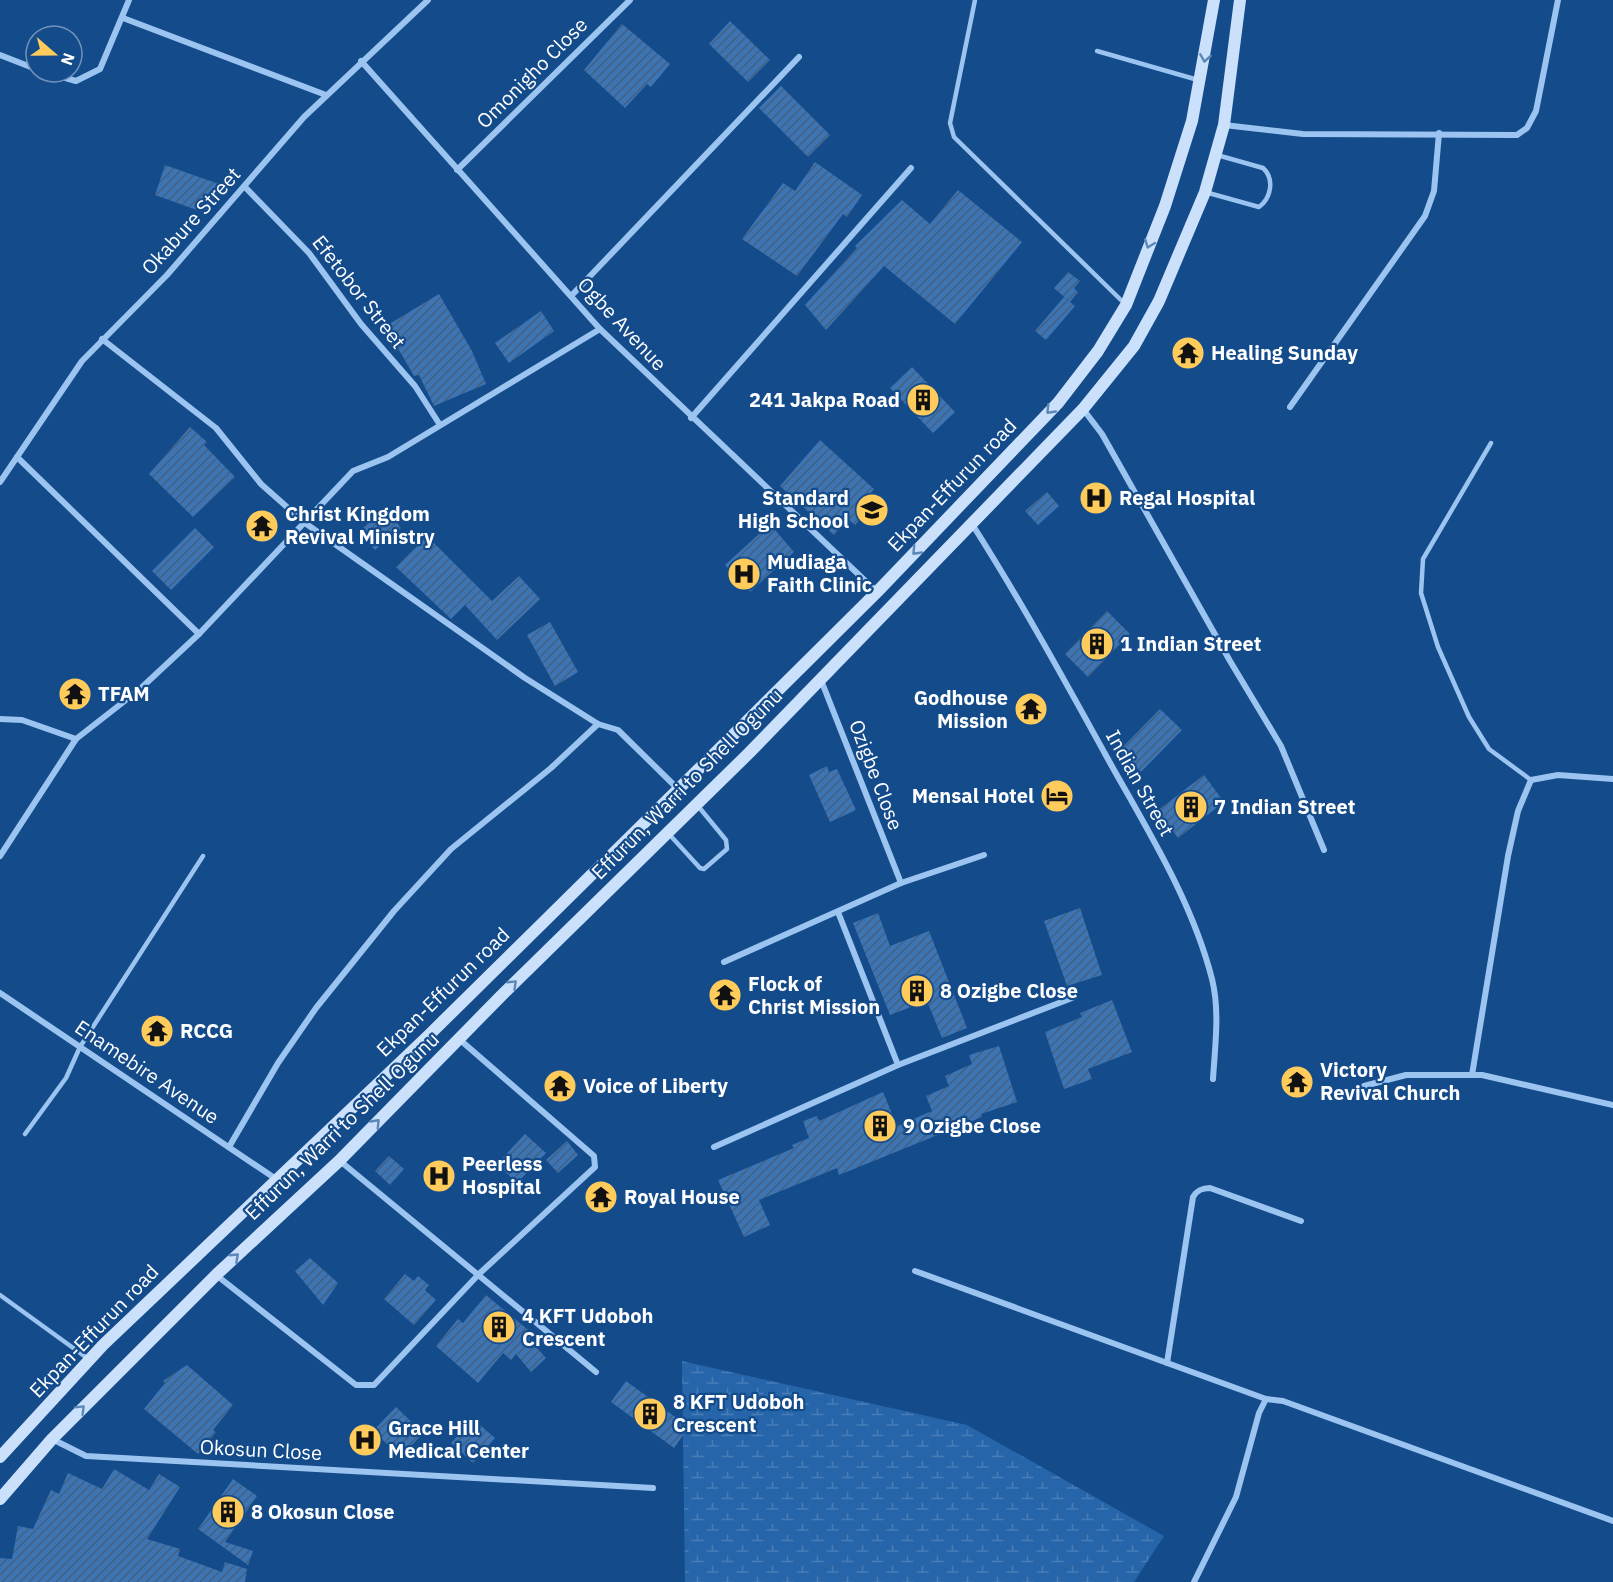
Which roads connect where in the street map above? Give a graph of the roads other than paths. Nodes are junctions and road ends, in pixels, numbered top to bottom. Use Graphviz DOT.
graph roads {
  1 [pos="129,0"];
  2 [pos="428,0"];
  3 [pos="630,0"];
  4 [pos="975,0"];
  5 [pos="1214,0"];
  6 [pos="1240,0"];
  7 [pos="1558,0"];
  8 [pos="123,18"];
  9 [pos="1097,51"];
  10 [pos="0,55"];
  11 [pos="799,57"];
  12 [pos="361,61"];
  13 [pos="24,64"];
  14 [pos="84,77"];
  15 [pos="1201,81"];
  16 [pos="326,95"];
  17 [pos="1224,125"];
  18 [pos="1439,134"];
  19 [pos="1217,155"];
  20 [pos="911,168"];
  21 [pos="457,170"];
  22 [pos="245,187"];
  23 [pos="1205,192"];
  24 [pos="572,295"];
  25 [pos="1126,305"];
  26 [pos="600,329"];
  27 [pos="102,339"];
  28 [pos="1290,407"];
  29 [pos="1083,409"];
  30 [pos="691,418"];
  31 [pos="440,424"];
  32 [pos="1491,443"];
  33 [pos="17,457"];
  34 [pos="0,482"];
  35 [pos="305,523"];
  36 [pos="972,524"];
  37 [pos="877,592"];
  38 [pos="199,634"];
  39 [pos="820,678"];
  40 [pos="0,719"];
  41 [pos="598,724"];
  42 [pos="76,739"];
  43 [pos="1532,780"];
  44 [pos="1613,780"];
  45 [pos="678,789"];
  46 [pos="697,804"];
  47 [pos="668,832"];
  48 [pos="1324,850"];
  49 [pos="984,855"];
  50 [pos="0,856"];
  51 [pos="203,856"];
  52 [pos="901,883"];
  53 [pos="838,912"];
  54 [pos="724,962"];
  55 [pos="0,993"];
  56 [pos="1072,998"];
  57 [pos="459,1038"];
  58 [pos="80,1047"];
  59 [pos="898,1065"];
  60 [pos="1472,1075"];
  61 [pos="1214,1079"];
  62 [pos="1364,1086"];
  63 [pos="1613,1106"];
  64 [pos="25,1134"];
  65 [pos="229,1147"];
  66 [pos="714,1148"];
  67 [pos="339,1161"];
  68 [pos="276,1179"];
  69 [pos="1301,1221"];
  70 [pos="915,1271"];
  71 [pos="479,1274"];
  72 [pos="216,1275"];
  73 [pos="0,1295"];
  74 [pos="89,1360"];
  75 [pos="1167,1363"];
  76 [pos="596,1372"];
  77 [pos="1266,1399"];
  78 [pos="51,1439"];
  79 [pos="0,1457"];
  80 [pos="653,1488"];
  81 [pos="0,1499"];
  82 [pos="1613,1521"];
  83 [pos="1194,1582"];
  1 -- 8 [label="street"];
  2 -- 12 [label="street, Okabure Street"];
  3 -- 21 [label="street, Omonigho Close"];
  4 -- 25 [label="lane"];
  5 -- 15 [label="main road, Ekpan-Effurun road, one-way"];
  6 -- 17 [label="main road, Effurun, Warri to Shell Ogunu"];
  7 -- 18 [label="street"];
  8 -- 14 [label="street"];
  8 -- 16 [label="street"];
  9 -- 15 [label="lane"];
  10 -- 13 [label="street"];
  11 -- 24 [label="street"];
  12 -- 16 [label="street, Okabure Street"];
  12 -- 21 [label="street, Ogbe Avenue"];
  15 -- 25 [label="main road, Ekpan-Effurun road, one-way"];
  16 -- 22 [label="street, Okabure Street"];
  17 -- 18 [label="street"];
  17 -- 19 [label="main road, Effurun, Warri to Shell Ogunu"];
  18 -- 28 [label="street"];
  19 -- 23 [label="main road, Effurun, Warri to Shell Ogunu"];
  19 -- 23 [label="lane"];
  20 -- 30 [label="street"];
  21 -- 24 [label="street, Ogbe Avenue"];
  22 -- 27 [label="street, Okabure Street"];
  22 -- 31 [label="street, Efetobor Street"];
  23 -- 29 [label="main road, Effurun, Warri to Shell Ogunu"];
  24 -- 26 [label="street, Ogbe Avenue"];
  25 -- 37 [label="main road, Ekpan-Effurun road, one-way"];
  26 -- 30 [label="street, Ogbe Avenue"];
  26 -- 31 [label="street"];
  27 -- 33 [label="street, Okabure Street"];
  27 -- 35 [label="street"];
  29 -- 36 [label="main road, Effurun, Warri to Shell Ogunu"];
  29 -- 48 [label="street"];
  30 -- 37 [label="street, Ogbe Avenue"];
  31 -- 35 [label="street"];
  32 -- 43 [label="lane"];
  33 -- 34 [label="street, Okabure Street"];
  33 -- 38 [label="street"];
  35 -- 38 [label="street"];
  35 -- 41 [label="street"];
  36 -- 39 [label="main road, Effurun, Warri to Shell Ogunu"];
  36 -- 61 [label="street, Indian Street"];
  37 -- 45 [label="main road, Ekpan-Effurun road"];
  38 -- 42 [label="street"];
  39 -- 46 [label="main road, Effurun, Warri to Shell Ogunu"];
  39 -- 52 [label="street, Ozigbe Close"];
  40 -- 42 [label="street"];
  41 -- 45 [label="street"];
  41 -- 65 [label="street"];
  42 -- 50 [label="street"];
  43 -- 44 [label="street"];
  43 -- 60 [label="street"];
  45 -- 68 [label="main road, Ekpan-Effurun road"];
  46 -- 47 [label="main road, Effurun, Warri to Shell Ogunu"];
  46 -- 47 [label="lane"];
  57 -- 47 [label="main road, Effurun, Warri to Shell Ogunu, one-way"];
  49 -- 52 [label="street"];
  51 -- 58 [label="lane"];
  52 -- 53 [label="street"];
  53 -- 54 [label="street"];
  53 -- 59 [label="street"];
  55 -- 58 [label="street, Enamebire Avenue"];
  56 -- 59 [label="street"];
  67 -- 57 [label="main road, Effurun, Warri to Shell Ogunu, one-way"];
  57 -- 71 [label="street"];
  58 -- 64 [label="lane"];
  58 -- 65 [label="street, Enamebire Avenue"];
  59 -- 66 [label="street"];
  60 -- 62 [label="street"];
  60 -- 63 [label="street"];
  65 -- 68 [label="street, Enamebire Avenue"];
  67 -- 71 [label="street"];
  72 -- 67 [label="main road, Effurun, Warri to Shell Ogunu, one-way"];
  68 -- 74 [label="main road, Ekpan-Effurun road"];
  69 -- 75 [label="street"];
  70 -- 75 [label="street"];
  71 -- 72 [label="street"];
  71 -- 76 [label="street"];
  78 -- 72 [label="main road, Effurun, Warri to Shell Ogunu, one-way"];
  73 -- 74 [label="lane"];
  74 -- 79 [label="main road, Ekpan-Effurun road"];
  75 -- 77 [label="street"];
  77 -- 82 [label="street"];
  77 -- 83 [label="street"];
  78 -- 80 [label="street, Okosun Close"];
  78 -- 81 [label="main road, Effurun, Warri to Shell Ogunu"];
}
